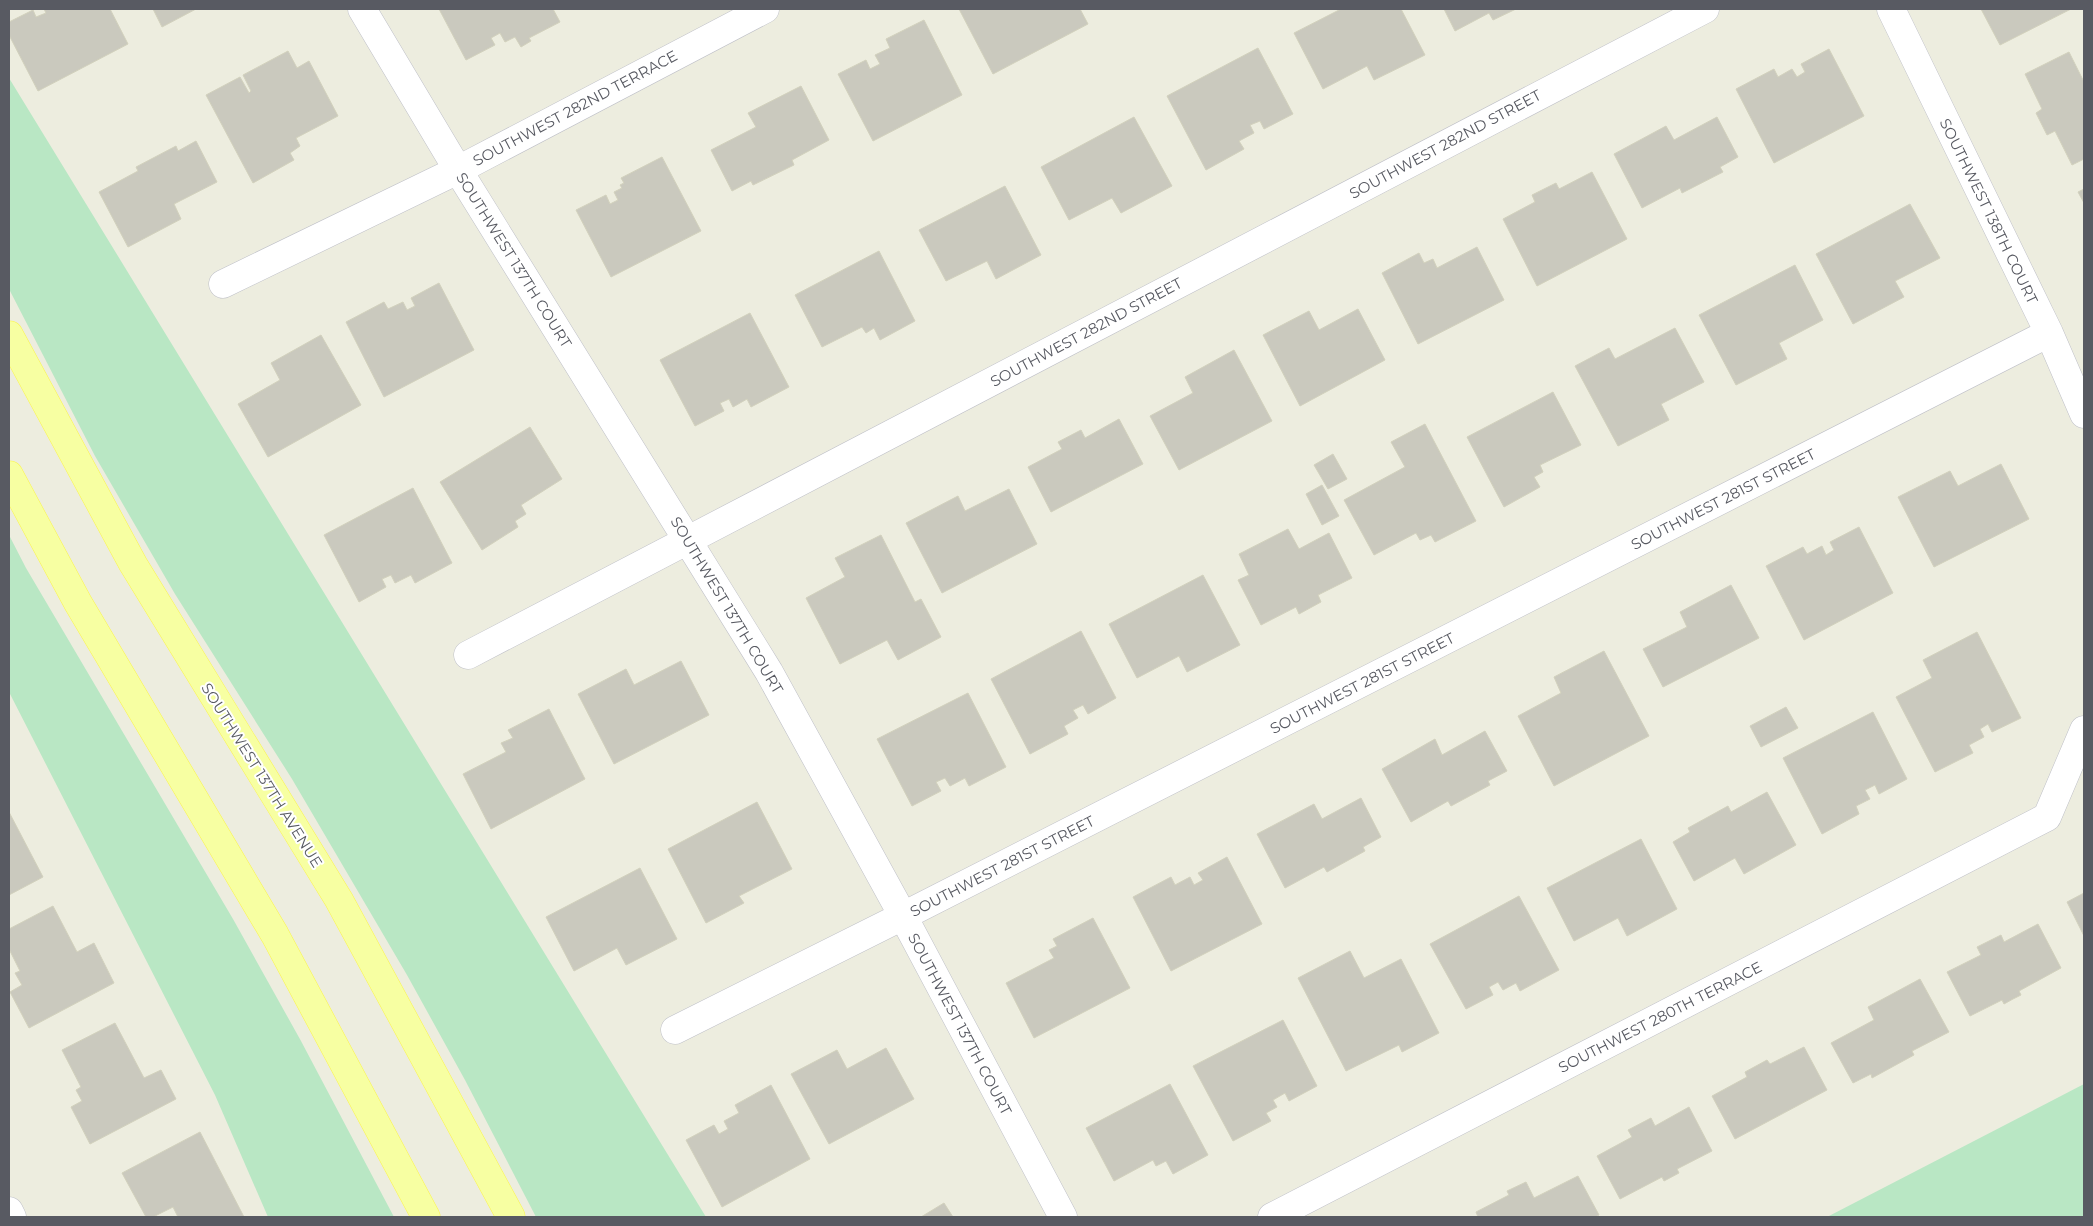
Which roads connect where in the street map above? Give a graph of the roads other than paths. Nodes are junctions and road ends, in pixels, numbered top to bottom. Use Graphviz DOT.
graph roads {
  1 [pos="362,9"];
  2 [pos="765,9"];
  3 [pos="1705,9"];
  4 [pos="1891,9"];
  5 [pos="458,170"];
  6 [pos="223,284"];
  7 [pos="2049,334"];
  8 [pos="9,335"];
  9 [pos="2084,414"];
  10 [pos="9,475"];
  11 [pos="688,540"];
  12 [pos="468,655"];
  13 [pos="2084,730"];
  14 [pos="903,916"];
  15 [pos="675,1030"];
  16 [pos="9,1211"];
  17 [pos="12,1217"];
  18 [pos="426,1217"];
  19 [pos="511,1217"];
  20 [pos="1063,1217"];
  21 [pos="1272,1217"];
  1 -- 5 [label="street, SOUTHWEST 137TH COURT"];
  2 -- 5 [label="street, SOUTHWEST 282ND TERRACE"];
  3 -- 11 [label="street, SOUTHWEST 282ND STREET"];
  4 -- 7 [label="street, SOUTHWEST 138TH COURT"];
  5 -- 6 [label="street, SOUTHWEST 282ND TERRACE"];
  5 -- 11 [label="street, SOUTHWEST 137TH COURT"];
  7 -- 9 [label="street, SOUTHWEST 138TH COURT"];
  7 -- 14 [label="street, SOUTHWEST 281ST STREET"];
  8 -- 19 [label="main road, SOUTHWEST 137TH AVENUE"];
  10 -- 18 [label="main road"];
  11 -- 12 [label="street, SOUTHWEST 282ND STREET"];
  11 -- 14 [label="street, SOUTHWEST 137TH COURT"];
  13 -- 21 [label="street, SOUTHWEST 280TH TERRACE"];
  14 -- 15 [label="street, SOUTHWEST 281ST STREET"];
  14 -- 20 [label="street, SOUTHWEST 137TH COURT"];
  16 -- 17 [label="street"];
}
